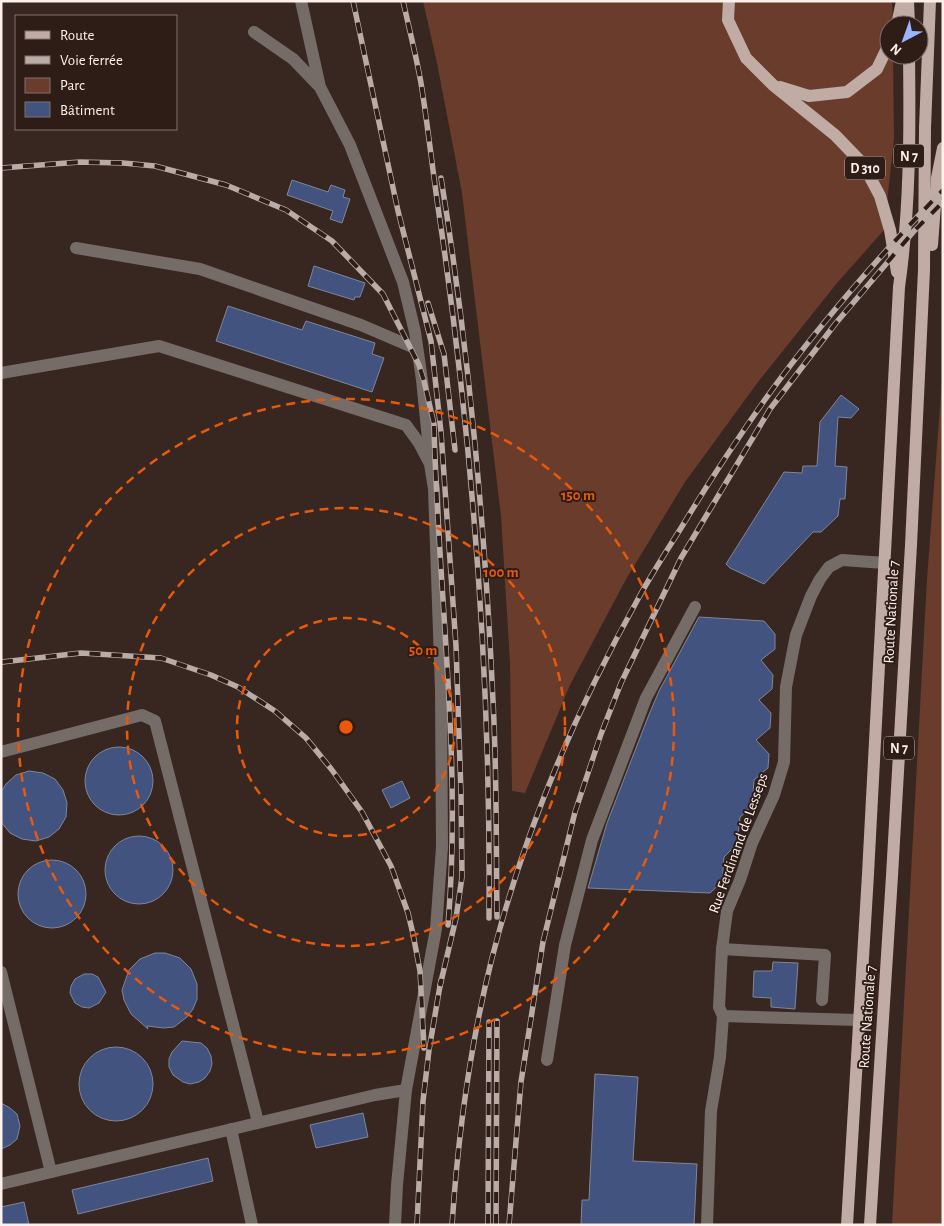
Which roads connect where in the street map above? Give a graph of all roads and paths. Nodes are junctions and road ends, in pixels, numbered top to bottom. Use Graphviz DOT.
graph roads {
  1 [pos="301,1"];
  2 [pos="729,1"];
  3 [pos="902,1"];
  4 [pos="908,1"];
  5 [pos="930,1"];
  6 [pos="899,15"];
  7 [pos="909,15"];
  8 [pos="254,32"];
  9 [pos="879,65"];
  10 [pos="909,65"];
  11 [pos="773,84"];
  12 [pos="320,87"];
  13 [pos="943,148"];
  14 [pos="76,248"];
  15 [pos="924,270"];
  16 [pos="899,287"];
  17 [pos="417,349"];
  18 [pos="1,372"];
  19 [pos="430,464"];
  20 [pos="885,563"];
  21 [pos="695,607"];
  22 [pos="1,752"];
  23 [pos="722,950"];
  24 [pos="1,972"];
  25 [pos="822,1000"];
  26 [pos="724,1016"];
  27 [pos="858,1020"];
  28 [pos="547,1060"];
  29 [pos="406,1090"];
  30 [pos="258,1122"];
  31 [pos="230,1129"];
  32 [pos="51,1172"];
  33 [pos="1,1184"];
  34 [pos="252,1225"];
  35 [pos="394,1225"];
  36 [pos="707,1225"];
  37 [pos="847,1225"];
  38 [pos="870,1225"];
  1 -- 12 [label="street"];
  2 -- 11 [label="main road, D 310"];
  3 -- 6 [label="main road"];
  4 -- 7 [label="main road"];
  5 -- 15 [label="main road, Route Nationale 7 / N 7"];
  8 -- 12 [label="street"];
  9 -- 11 [label="main road, D 310"];
  10 -- 16 [label="main road, Route Nationale 7 / N 7"];
  11 -- 16 [label="main road, D 310"];
  12 -- 17 [label="street"];
  13 -- 15 [label="main road"];
  14 -- 17 [label="street"];
  15 -- 38 [label="main road, Route Nationale 7 / N 7"];
  16 -- 20 [label="main road, Route Nationale 7 / N 7"];
  17 -- 19 [label="street"];
  18 -- 19 [label="street"];
  19 -- 29 [label="street"];
  20 -- 23 [label="street, Rue Ferdinand de Lesseps"];
  20 -- 27 [label="main road, Route Nationale 7 / N 7"];
  21 -- 28 [label="street"];
  22 -- 30 [label="street"];
  23 -- 25 [label="street"];
  23 -- 26 [label="street, Rue Ferdinand de Lesseps"];
  24 -- 32 [label="street"];
  26 -- 27 [label="street"];
  26 -- 36 [label="street, Rue Ferdinand de Lesseps"];
  27 -- 37 [label="main road, Route Nationale 7 / N 7"];
  29 -- 30 [label="street"];
  29 -- 35 [label="street"];
  30 -- 31 [label="street"];
  31 -- 32 [label="street"];
  31 -- 34 [label="street"];
  32 -- 33 [label="street"];
}
